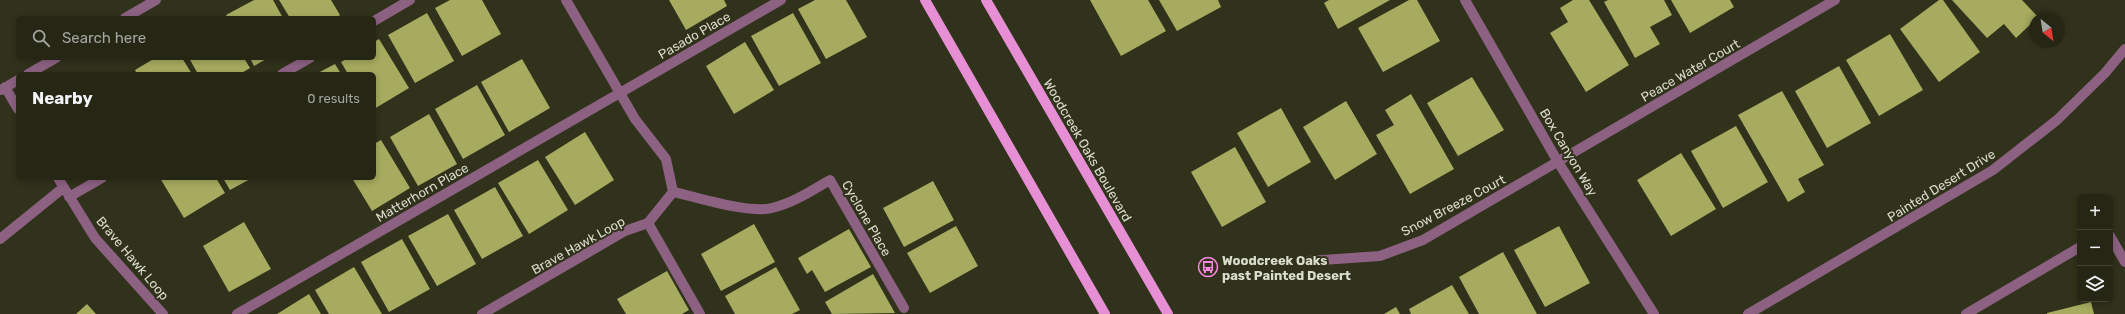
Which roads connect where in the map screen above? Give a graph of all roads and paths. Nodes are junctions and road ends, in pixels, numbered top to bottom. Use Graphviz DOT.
graph roads {
  1 [pos="156,0"];
  2 [pos="410,0"];
  3 [pos="566,0"];
  4 [pos="781,0"];
  5 [pos="924,0"];
  6 [pos="986,0"];
  7 [pos="1465,0"];
  8 [pos="1834,0"];
  9 [pos="128,16"];
  10 [pos="376,20"];
  11 [pos="2125,49"];
  12 [pos="52,60"];
  13 [pos="306,60"];
  14 [pos="32,72"];
  15 [pos="286,72"];
  16 [pos="16,81"];
  17 [pos="3,89"];
  18 [pos="620,93"];
  19 [pos="16,106"];
  20 [pos="1558,162"];
  21 [pos="59,180"];
  22 [pos="99,180"];
  23 [pos="63,188"];
  24 [pos="673,192"];
  25 [pos="69,197"];
  26 [pos="648,223"];
  27 [pos="0,239"];
  28 [pos="2113,241"];
  29 [pos="2077,248"];
  30 [pos="1308,261"];
  31 [pos="2125,262"];
  32 [pos="904,308"];
  33 [pos="488,312"];
  34 [pos="163,314"];
  35 [pos="237,314"];
  36 [pos="700,314"];
  37 [pos="1105,314"];
  38 [pos="1168,314"];
  39 [pos="1654,314"];
  40 [pos="1748,314"];
  41 [pos="1966,314"];
  1 -- 9 [label="street"];
  2 -- 10 [label="street"];
  3 -- 18 [label="street"];
  4 -- 18 [label="street, Pasado Place"];
  5 -- 37 [label="main road"];
  6 -- 38 [label="main road, Woodcreek Oaks Boulevard"];
  7 -- 20 [label="street, Box Canyon Way"];
  8 -- 20 [label="street, Peace Water Court"];
  11 -- 40 [label="street, Painted Desert Drive"];
  12 -- 14 [label="street"];
  13 -- 15 [label="street"];
  16 -- 17 [label="street"];
  17 -- 19 [label="street"];
  18 -- 24 [label="street"];
  18 -- 35 [label="street, Matterhorn Place"];
  20 -- 30 [label="street, Snow Breeze Court"];
  20 -- 39 [label="street, Box Canyon Way"];
  21 -- 23 [label="street, Brave Hawk Loop"];
  22 -- 25 [label="street"];
  23 -- 25 [label="street, Brave Hawk Loop"];
  23 -- 27 [label="street"];
  24 -- 26 [label="street, Brave Hawk Loop"];
  24 -- 32 [label="street, Cyclone Place"];
  25 -- 34 [label="street, Brave Hawk Loop"];
  26 -- 33 [label="street, Brave Hawk Loop"];
  26 -- 36 [label="street"];
  28 -- 31 [label="street"];
  29 -- 41 [label="street"];
}
